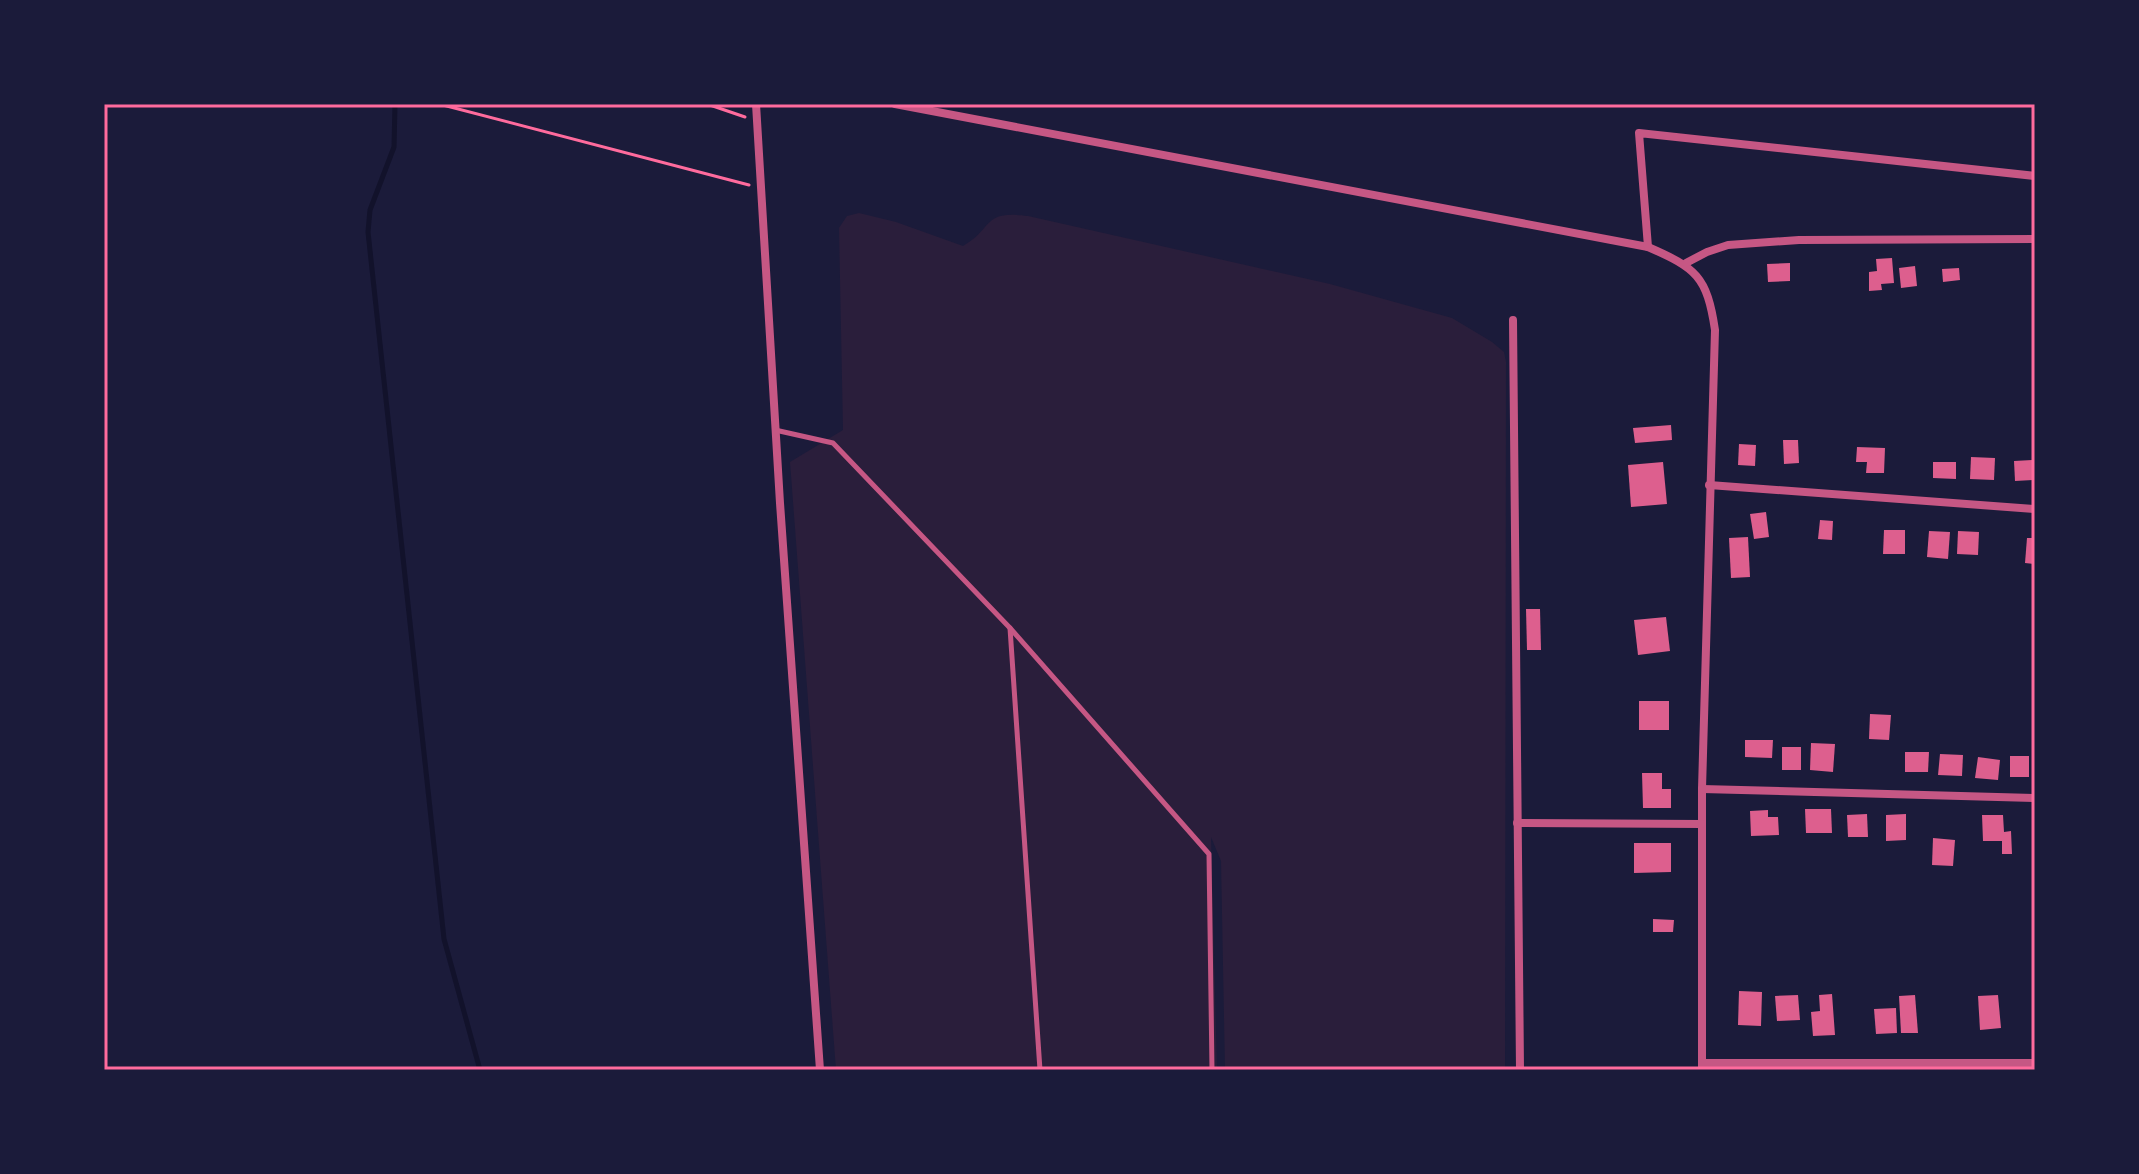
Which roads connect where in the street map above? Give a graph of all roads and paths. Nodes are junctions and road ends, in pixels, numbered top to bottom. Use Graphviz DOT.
graph roads {
  1 [pos="439,104"];
  2 [pos="707,104"];
  3 [pos="756,104"];
  4 [pos="895,104"];
  5 [pos="756,121"];
  6 [pos="2035,176"];
  7 [pos="760,188"];
  8 [pos="2035,239"];
  9 [pos="1648,247"];
  10 [pos="1686,263"];
  11 [pos="1513,320"];
  12 [pos="775,430"];
  13 [pos="1709,485"];
  14 [pos="2035,509"];
  15 [pos="1010,628"];
  16 [pos="1702,789"];
  17 [pos="2035,798"];
  18 [pos="1517,823"];
  19 [pos="1702,824"];
  20 [pos="2035,1063"];
  21 [pos="1703,1067"];
  22 [pos="820,1070"];
  23 [pos="1040,1070"];
  24 [pos="1212,1070"];
  25 [pos="1520,1070"];
  1 -- 7 [label="path"];
  2 -- 5 [label="path"];
  3 -- 5 [label="street"];
  4 -- 9 [label="street"];
  5 -- 7 [label="street"];
  6 -- 9 [label="street"];
  7 -- 12 [label="street"];
  8 -- 10 [label="street"];
  9 -- 10 [label="street"];
  10 -- 13 [label="street"];
  11 -- 18 [label="street"];
  12 -- 15 [label="lane"];
  12 -- 22 [label="street"];
  13 -- 14 [label="street"];
  13 -- 16 [label="street"];
  15 -- 23 [label="lane"];
  15 -- 24 [label="lane"];
  16 -- 17 [label="street"];
  16 -- 19 [label="street"];
  18 -- 19 [label="street"];
  18 -- 25 [label="street"];
  19 -- 21 [label="street"];
  20 -- 21 [label="street"];
}
